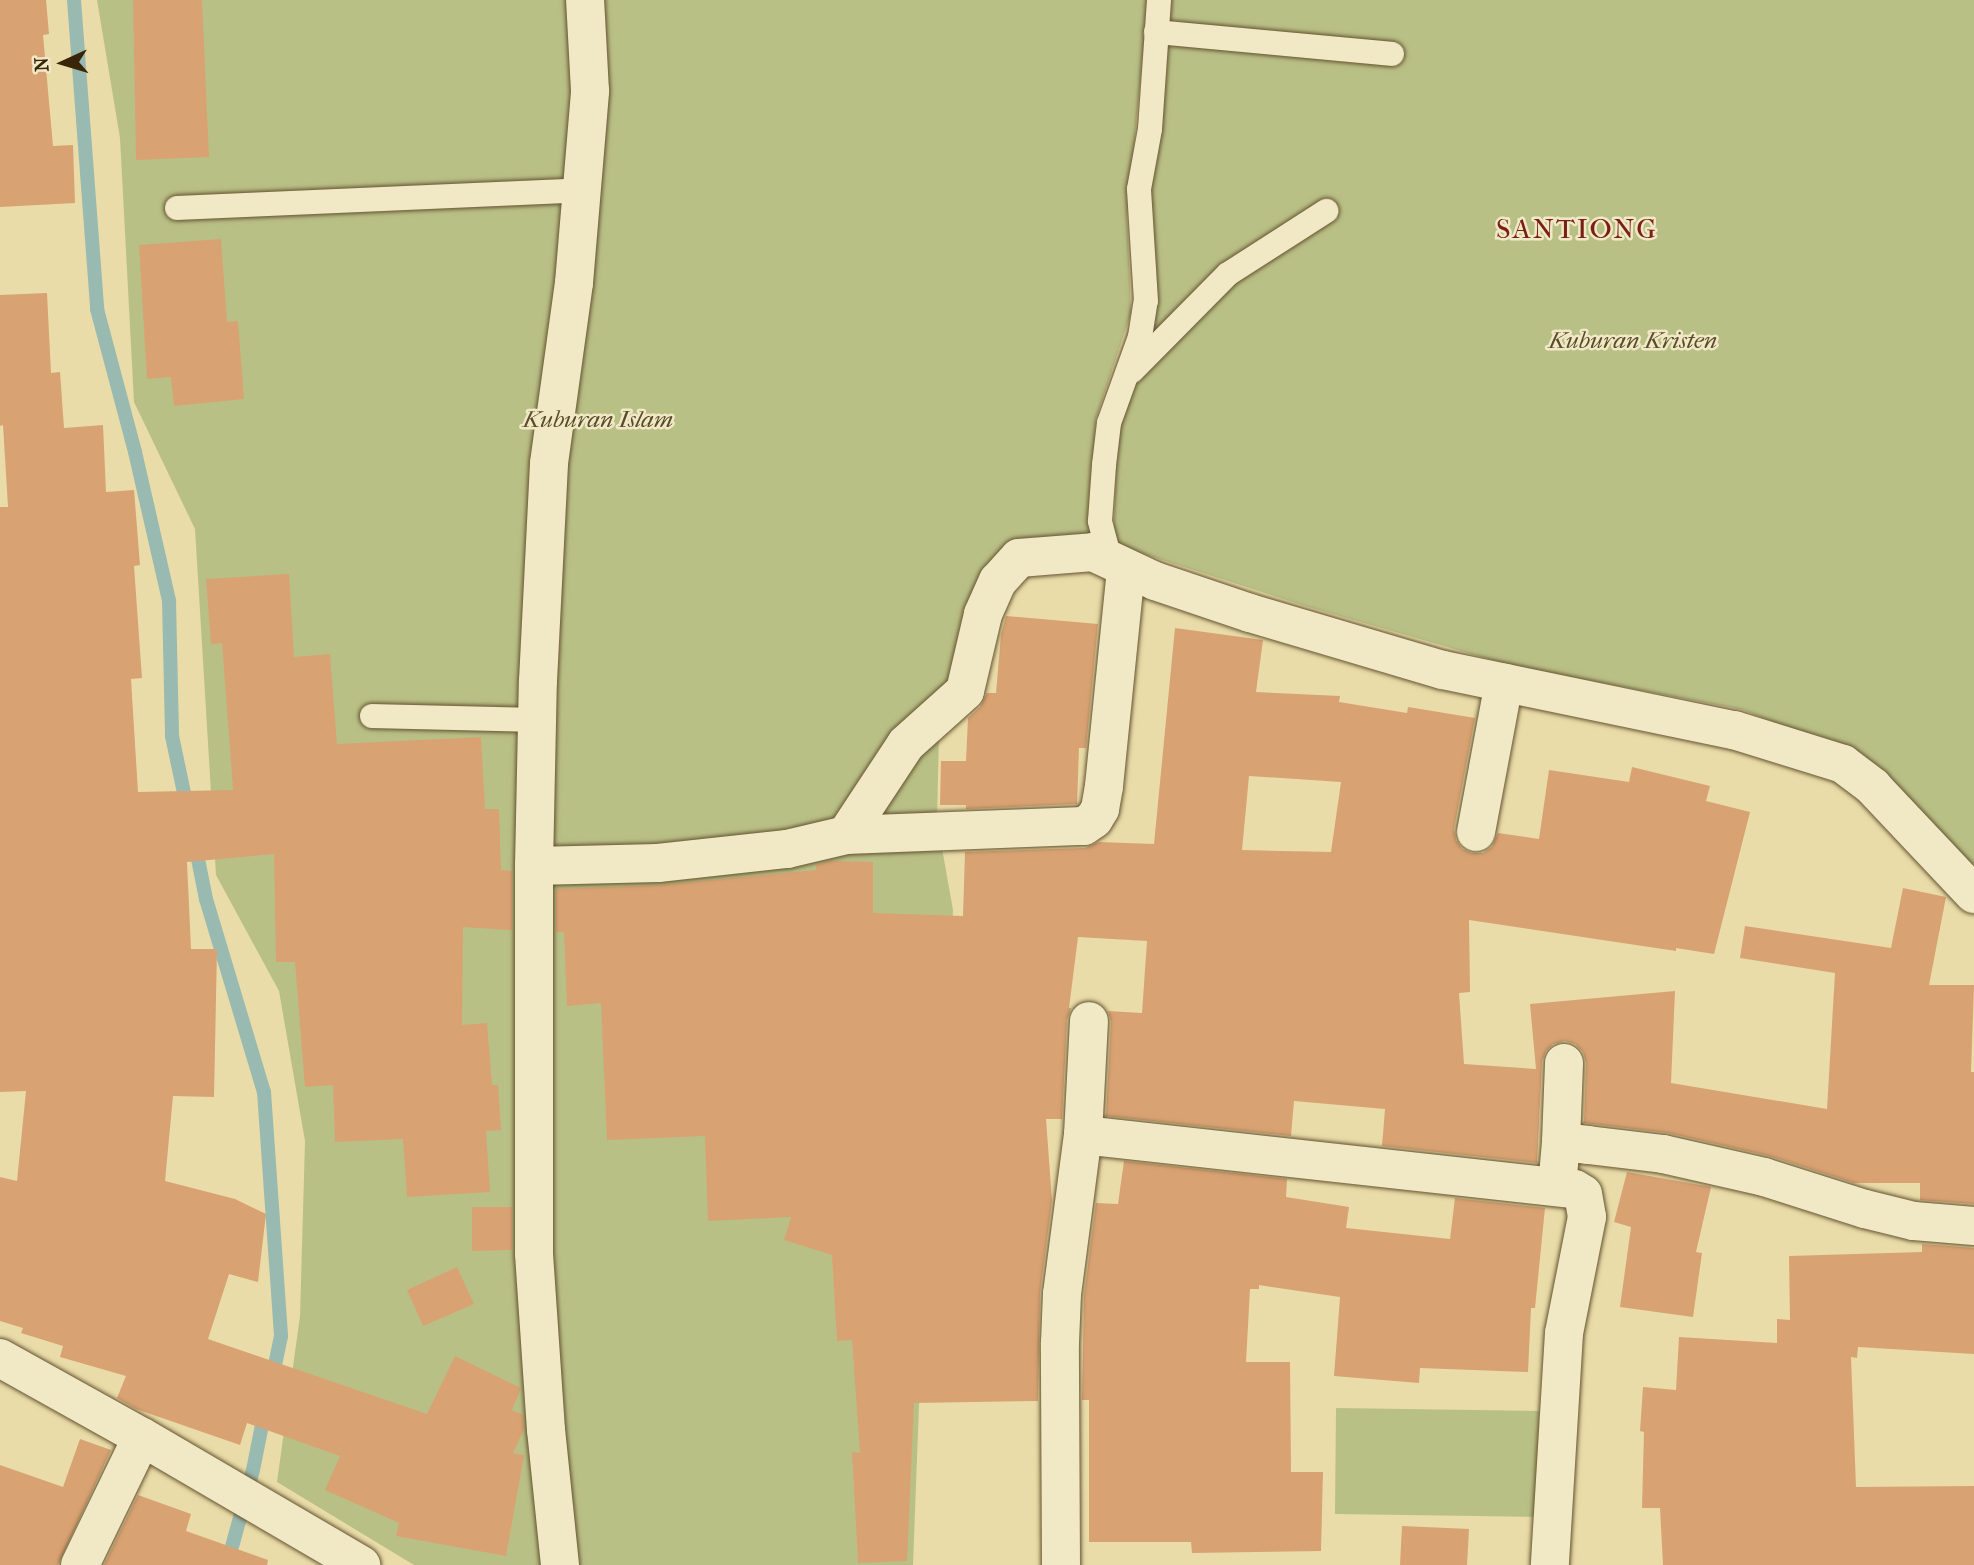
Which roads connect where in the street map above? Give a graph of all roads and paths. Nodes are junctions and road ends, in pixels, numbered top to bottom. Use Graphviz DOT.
graph roads {
  1 [pos="585,0"];
  2 [pos="1159,0"];
  3 [pos="1156,32"];
  4 [pos="1392,54"];
  5 [pos="583,190"];
  6 [pos="177,208"];
  7 [pos="1326,211"];
  8 [pos="1121,382"];
  9 [pos="1118,564"];
  10 [pos="1504,682"];
  11 [pos="372,716"];
  12 [pos="537,720"];
  13 [pos="1476,832"];
  14 [pos="846,835"];
  15 [pos="534,866"];
  16 [pos="1974,894"];
  17 [pos="1089,1021"];
  18 [pos="1564,1063"];
  19 [pos="1083,1135"];
  20 [pos="1560,1142"];
  21 [pos="1557,1187"];
  22 [pos="1974,1226"];
  23 [pos="0,1358"];
  24 [pos="142,1437"];
  25 [pos="80,1565"];
  26 [pos="361,1565"];
  27 [pos="560,1565"];
  28 [pos="1061,1565"];
  29 [pos="1550,1565"];
  1 -- 5 [label="street"];
  2 -- 3 [label="lane"];
  3 -- 4 [label="lane"];
  3 -- 8 [label="lane"];
  5 -- 6 [label="lane"];
  5 -- 12 [label="street"];
  7 -- 8 [label="lane"];
  8 -- 9 [label="lane"];
  9 -- 10 [label="street"];
  9 -- 14 [label="street"];
  9 -- 14 [label="street"];
  10 -- 13 [label="street"];
  10 -- 16 [label="street"];
  11 -- 12 [label="lane"];
  12 -- 15 [label="street"];
  14 -- 15 [label="street"];
  15 -- 27 [label="street"];
  17 -- 19 [label="street"];
  18 -- 20 [label="street"];
  19 -- 21 [label="street"];
  19 -- 28 [label="street"];
  20 -- 21 [label="street"];
  20 -- 22 [label="street"];
  21 -- 29 [label="street"];
  23 -- 24 [label="street"];
  24 -- 25 [label="street"];
  24 -- 26 [label="street"];
}
